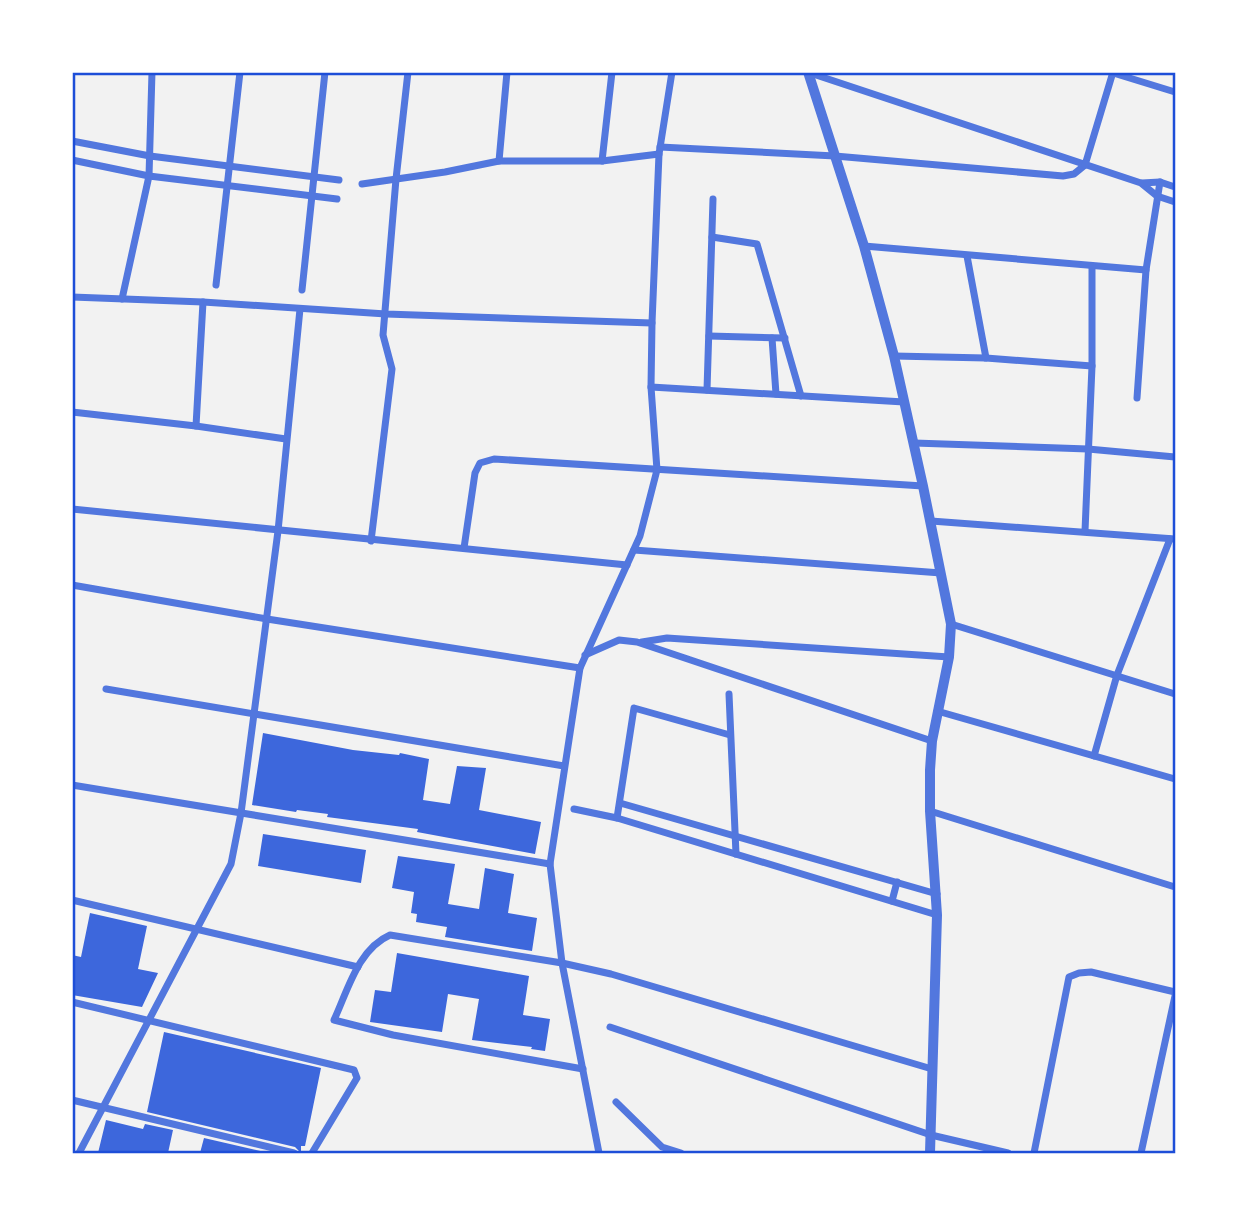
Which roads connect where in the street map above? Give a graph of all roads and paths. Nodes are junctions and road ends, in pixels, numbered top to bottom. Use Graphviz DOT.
graph roads {
  1 [pos="152,72"];
  2 [pos="240,72"];
  3 [pos="325,72"];
  4 [pos="408,72"];
  5 [pos="507,72"];
  6 [pos="612,72"];
  7 [pos="672,72"];
  8 [pos="808,72"];
  9 [pos="1112,72"];
  10 [pos="1175,92"];
  11 [pos="72,141"];
  12 [pos="659,151"];
  13 [pos="150,156"];
  14 [pos="835,156"];
  15 [pos="72,160"];
  16 [pos="499,161"];
  17 [pos="602,161"];
  18 [pos="1086,165"];
  19 [pos="230,166"];
  20 [pos="149,176"];
  21 [pos="314,177"];
  22 [pos="396,179"];
  23 [pos="339,180"];
  24 [pos="1160,182"];
  25 [pos="1141,183"];
  26 [pos="362,184"];
  27 [pos="227,185"];
  28 [pos="1175,187"];
  29 [pos="312,196"];
  30 [pos="1157,196"];
  31 [pos="337,198"];
  32 [pos="713,200"];
  33 [pos="1175,202"];
  34 [pos="712,237"];
  35 [pos="864,246"];
  36 [pos="967,256"];
  37 [pos="1092,266"];
  38 [pos="1146,270"];
  39 [pos="216,285"];
  40 [pos="302,290"];
  41 [pos="72,297"];
  42 [pos="122,299"];
  43 [pos="203,302"];
  44 [pos="300,309"];
  45 [pos="386,314"];
  46 [pos="652,323"];
  47 [pos="709,335"];
  48 [pos="772,338"];
  49 [pos="785,338"];
  50 [pos="894,356"];
  51 [pos="986,358"];
  52 [pos="1091,366"];
  53 [pos="652,387"];
  54 [pos="707,390"];
  55 [pos="776,394"];
  56 [pos="801,396"];
  57 [pos="1137,398"];
  58 [pos="904,402"];
  59 [pos="72,412"];
  60 [pos="196,426"];
  61 [pos="286,439"];
  62 [pos="914,443"];
  63 [pos="1088,449"];
  64 [pos="1175,457"];
  65 [pos="657,470"];
  66 [pos="923,486"];
  67 [pos="72,509"];
  68 [pos="931,521"];
  69 [pos="278,531"];
  70 [pos="1085,531"];
  71 [pos="1172,539"];
  72 [pos="371,541"];
  73 [pos="464,548"];
  74 [pos="634,550"];
  75 [pos="627,565"];
  76 [pos="942,573"];
  77 [pos="72,585"];
  78 [pos="267,619"];
  79 [pos="951,624"];
  80 [pos="637,642"];
  81 [pos="584,656"];
  82 [pos="949,657"];
  83 [pos="580,668"];
  84 [pos="1117,675"];
  85 [pos="106,689"];
  86 [pos="729,694"];
  87 [pos="1175,694"];
  88 [pos="937,712"];
  89 [pos="253,715"];
  90 [pos="730,735"];
  91 [pos="932,741"];
  92 [pos="1094,756"];
  93 [pos="564,766"];
  94 [pos="1175,779"];
  95 [pos="72,785"];
  96 [pos="620,803"];
  97 [pos="574,809"];
  98 [pos="930,811"];
  99 [pos="241,813"];
  100 [pos="617,818"];
  101 [pos="734,836"];
  102 [pos="736,854"];
  103 [pos="550,864"];
  104 [pos="897,883"];
  105 [pos="1175,887"];
  106 [pos="937,894"];
  107 [pos="72,900"];
  108 [pos="892,901"];
  109 [pos="937,915"];
  110 [pos="197,929"];
  111 [pos="562,963"];
  112 [pos="358,967"];
  113 [pos="1175,994"];
  114 [pos="72,1002"];
  115 [pos="148,1020"];
  116 [pos="610,1027"];
  117 [pos="583,1069"];
  118 [pos="932,1069"];
  119 [pos="72,1100"];
  120 [pos="616,1102"];
  121 [pos="103,1108"];
  122 [pos="931,1135"];
  123 [pos="663,1150"];
  124 [pos="79,1153"];
  125 [pos="294,1153"];
  126 [pos="312,1153"];
  127 [pos="599,1153"];
  128 [pos="681,1153"];
  129 [pos="930,1153"];
  130 [pos="1008,1153"];
  131 [pos="1034,1153"];
  132 [pos="1141,1153"];
  1 -- 13 [label="street"];
  2 -- 19 [label="street"];
  3 -- 21 [label="street"];
  4 -- 22 [label="street"];
  5 -- 16 [label="street"];
  6 -- 17 [label="street"];
  7 -- 12 [label="street"];
  8 -- 14 [label="street"];
  8 -- 18 [label="street"];
  9 -- 10 [label="street"];
  9 -- 18 [label="street"];
  11 -- 13 [label="street"];
  12 -- 14 [label="street"];
  12 -- 17 [label="street"];
  12 -- 46 [label="street"];
  13 -- 19 [label="street"];
  13 -- 20 [label="street"];
  14 -- 18 [label="street"];
  14 -- 35 [label="street"];
  15 -- 20 [label="street"];
  16 -- 17 [label="street"];
  16 -- 22 [label="street"];
  18 -- 25 [label="street"];
  19 -- 21 [label="street"];
  19 -- 27 [label="street"];
  20 -- 27 [label="street"];
  20 -- 42 [label="street"];
  21 -- 23 [label="street"];
  21 -- 29 [label="street"];
  22 -- 26 [label="street"];
  22 -- 45 [label="street"];
  24 -- 25 [label="street"];
  24 -- 28 [label="street"];
  24 -- 30 [label="street"];
  25 -- 30 [label="street"];
  27 -- 29 [label="street"];
  27 -- 39 [label="street"];
  29 -- 31 [label="street"];
  29 -- 40 [label="street"];
  30 -- 33 [label="street"];
  30 -- 38 [label="street"];
  32 -- 34 [label="street"];
  34 -- 47 [label="street"];
  34 -- 49 [label="street"];
  35 -- 36 [label="street"];
  35 -- 50 [label="street"];
  36 -- 37 [label="street"];
  36 -- 51 [label="street"];
  37 -- 38 [label="street"];
  37 -- 52 [label="street"];
  38 -- 57 [label="street"];
  41 -- 42 [label="street"];
  42 -- 43 [label="street"];
  43 -- 44 [label="street"];
  43 -- 60 [label="street"];
  44 -- 45 [label="street"];
  44 -- 61 [label="street"];
  45 -- 46 [label="street"];
  45 -- 72 [label="street"];
  46 -- 53 [label="street"];
  47 -- 48 [label="street"];
  47 -- 54 [label="street"];
  48 -- 49 [label="street"];
  48 -- 55 [label="street"];
  49 -- 56 [label="street"];
  50 -- 51 [label="street"];
  50 -- 58 [label="street"];
  51 -- 52 [label="street"];
  52 -- 63 [label="street"];
  53 -- 54 [label="street"];
  53 -- 65 [label="street"];
  54 -- 55 [label="street"];
  55 -- 56 [label="street"];
  56 -- 58 [label="street"];
  58 -- 62 [label="street"];
  59 -- 60 [label="street"];
  60 -- 61 [label="street"];
  61 -- 69 [label="street"];
  62 -- 63 [label="street"];
  62 -- 66 [label="street"];
  63 -- 64 [label="street"];
  63 -- 70 [label="street"];
  65 -- 66 [label="street"];
  65 -- 73 [label="street"];
  65 -- 74 [label="street"];
  66 -- 68 [label="street"];
  67 -- 69 [label="street"];
  68 -- 70 [label="street"];
  68 -- 76 [label="street"];
  69 -- 72 [label="street"];
  69 -- 78 [label="street"];
  70 -- 71 [label="street"];
  71 -- 84 [label="street"];
  72 -- 73 [label="street"];
  73 -- 75 [label="street"];
  74 -- 75 [label="street"];
  74 -- 76 [label="street"];
  75 -- 81 [label="street"];
  76 -- 79 [label="street"];
  77 -- 78 [label="street"];
  78 -- 83 [label="street"];
  78 -- 89 [label="street"];
  79 -- 82 [label="street"];
  79 -- 84 [label="street"];
  80 -- 81 [label="street"];
  80 -- 82 [label="street"];
  80 -- 91 [label="street"];
  81 -- 83 [label="street"];
  82 -- 88 [label="street"];
  83 -- 93 [label="street"];
  84 -- 87 [label="street"];
  84 -- 92 [label="street"];
  85 -- 89 [label="street"];
  86 -- 90 [label="street"];
  88 -- 91 [label="street"];
  88 -- 92 [label="street"];
  89 -- 93 [label="street"];
  89 -- 99 [label="street"];
  90 -- 96 [label="street"];
  90 -- 101 [label="street"];
  91 -- 98 [label="street"];
  92 -- 94 [label="street"];
  93 -- 103 [label="street"];
  95 -- 99 [label="street"];
  96 -- 100 [label="street"];
  96 -- 101 [label="street"];
  97 -- 100 [label="street"];
  98 -- 105 [label="street"];
  98 -- 106 [label="street"];
  99 -- 103 [label="street"];
  99 -- 110 [label="street"];
  100 -- 102 [label="street"];
  101 -- 102 [label="street"];
  101 -- 104 [label="street"];
  102 -- 108 [label="street"];
  103 -- 111 [label="street"];
  104 -- 106 [label="street"];
  104 -- 108 [label="street"];
  106 -- 109 [label="street"];
  107 -- 110 [label="street"];
  108 -- 109 [label="street"];
  109 -- 118 [label="street"];
  110 -- 112 [label="street"];
  110 -- 115 [label="street"];
  111 -- 112 [label="street"];
  111 -- 117 [label="street"];
  111 -- 118 [label="street"];
  112 -- 117 [label="street"];
  113 -- 131 [label="street"];
  113 -- 132 [label="street"];
  114 -- 115 [label="street"];
  115 -- 121 [label="street"];
  115 -- 126 [label="street"];
  116 -- 122 [label="street"];
  117 -- 127 [label="street"];
  118 -- 122 [label="street"];
  119 -- 121 [label="street"];
  120 -- 123 [label="street"];
  121 -- 124 [label="street"];
  121 -- 125 [label="street"];
  122 -- 129 [label="street"];
  122 -- 130 [label="street"];
  123 -- 128 [label="street"];
}
